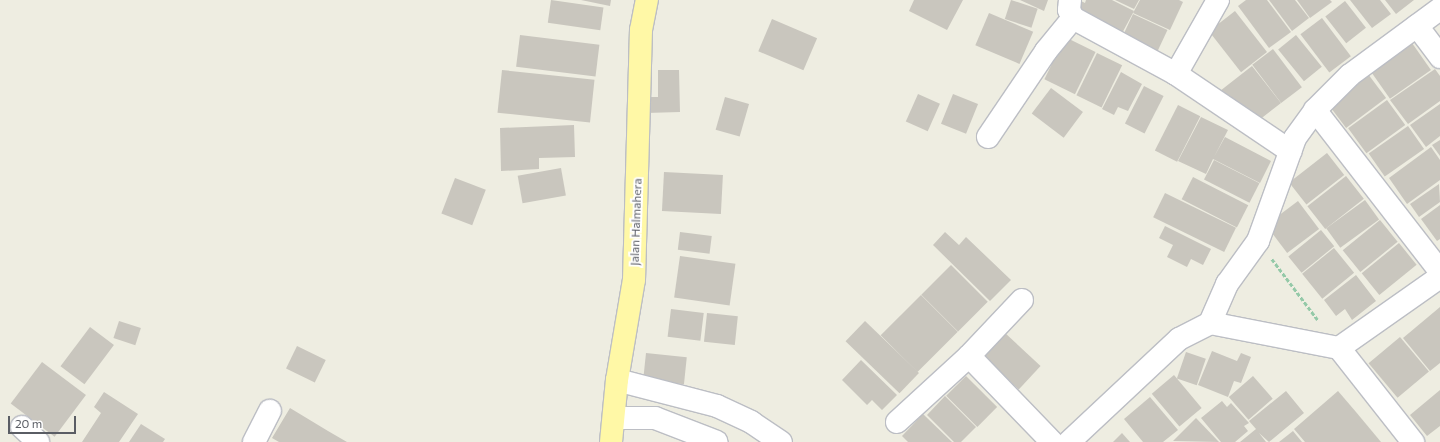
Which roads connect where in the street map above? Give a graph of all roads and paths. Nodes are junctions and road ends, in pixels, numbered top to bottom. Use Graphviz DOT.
graph roads {
  1 [pos="647,0"];
  2 [pos="1220,2"];
  3 [pos="1072,9"];
  4 [pos="1440,9"];
  5 [pos="1417,26"];
  6 [pos="1440,57"];
  7 [pos="1176,74"];
  8 [pos="1315,110"];
  9 [pos="988,137"];
  10 [pos="1290,151"];
  11 [pos="1258,241"];
  12 [pos="1440,271"];
  13 [pos="1440,277"];
  14 [pos="1022,300"];
  15 [pos="1210,323"];
  16 [pos="1339,348"];
  17 [pos="969,356"];
  18 [pos="617,380"];
  19 [pos="270,411"];
  20 [pos="614,418"];
  21 [pos="898,422"];
  22 [pos="22,427"];
  23 [pos="38,442"];
  24 [pos="254,442"];
  25 [pos="611,442"];
  26 [pos="717,442"];
  27 [pos="781,442"];
  28 [pos="1052,442"];
  29 [pos="1069,442"];
  30 [pos="1413,442"];
  1 -- 18 [label="main road, Jalan Halmahera"];
  2 -- 7 [label="street"];
  3 -- 7 [label="street"];
  3 -- 9 [label="street"];
  4 -- 5 [label="street"];
  5 -- 6 [label="street"];
  5 -- 8 [label="street"];
  7 -- 10 [label="street"];
  8 -- 10 [label="street"];
  8 -- 12 [label="street"];
  10 -- 11 [label="street"];
  11 -- 15 [label="street"];
  11 -- 16 [label="path"];
  13 -- 16 [label="street"];
  14 -- 17 [label="street"];
  15 -- 16 [label="street"];
  15 -- 29 [label="street"];
  16 -- 30 [label="street"];
  17 -- 21 [label="street"];
  17 -- 28 [label="street"];
  18 -- 20 [label="main road, Jalan Halmahera"];
  18 -- 27 [label="street"];
  19 -- 24 [label="street"];
  20 -- 25 [label="main road, Jalan Halmahera"];
  20 -- 26 [label="street"];
  22 -- 23 [label="street"];
}
